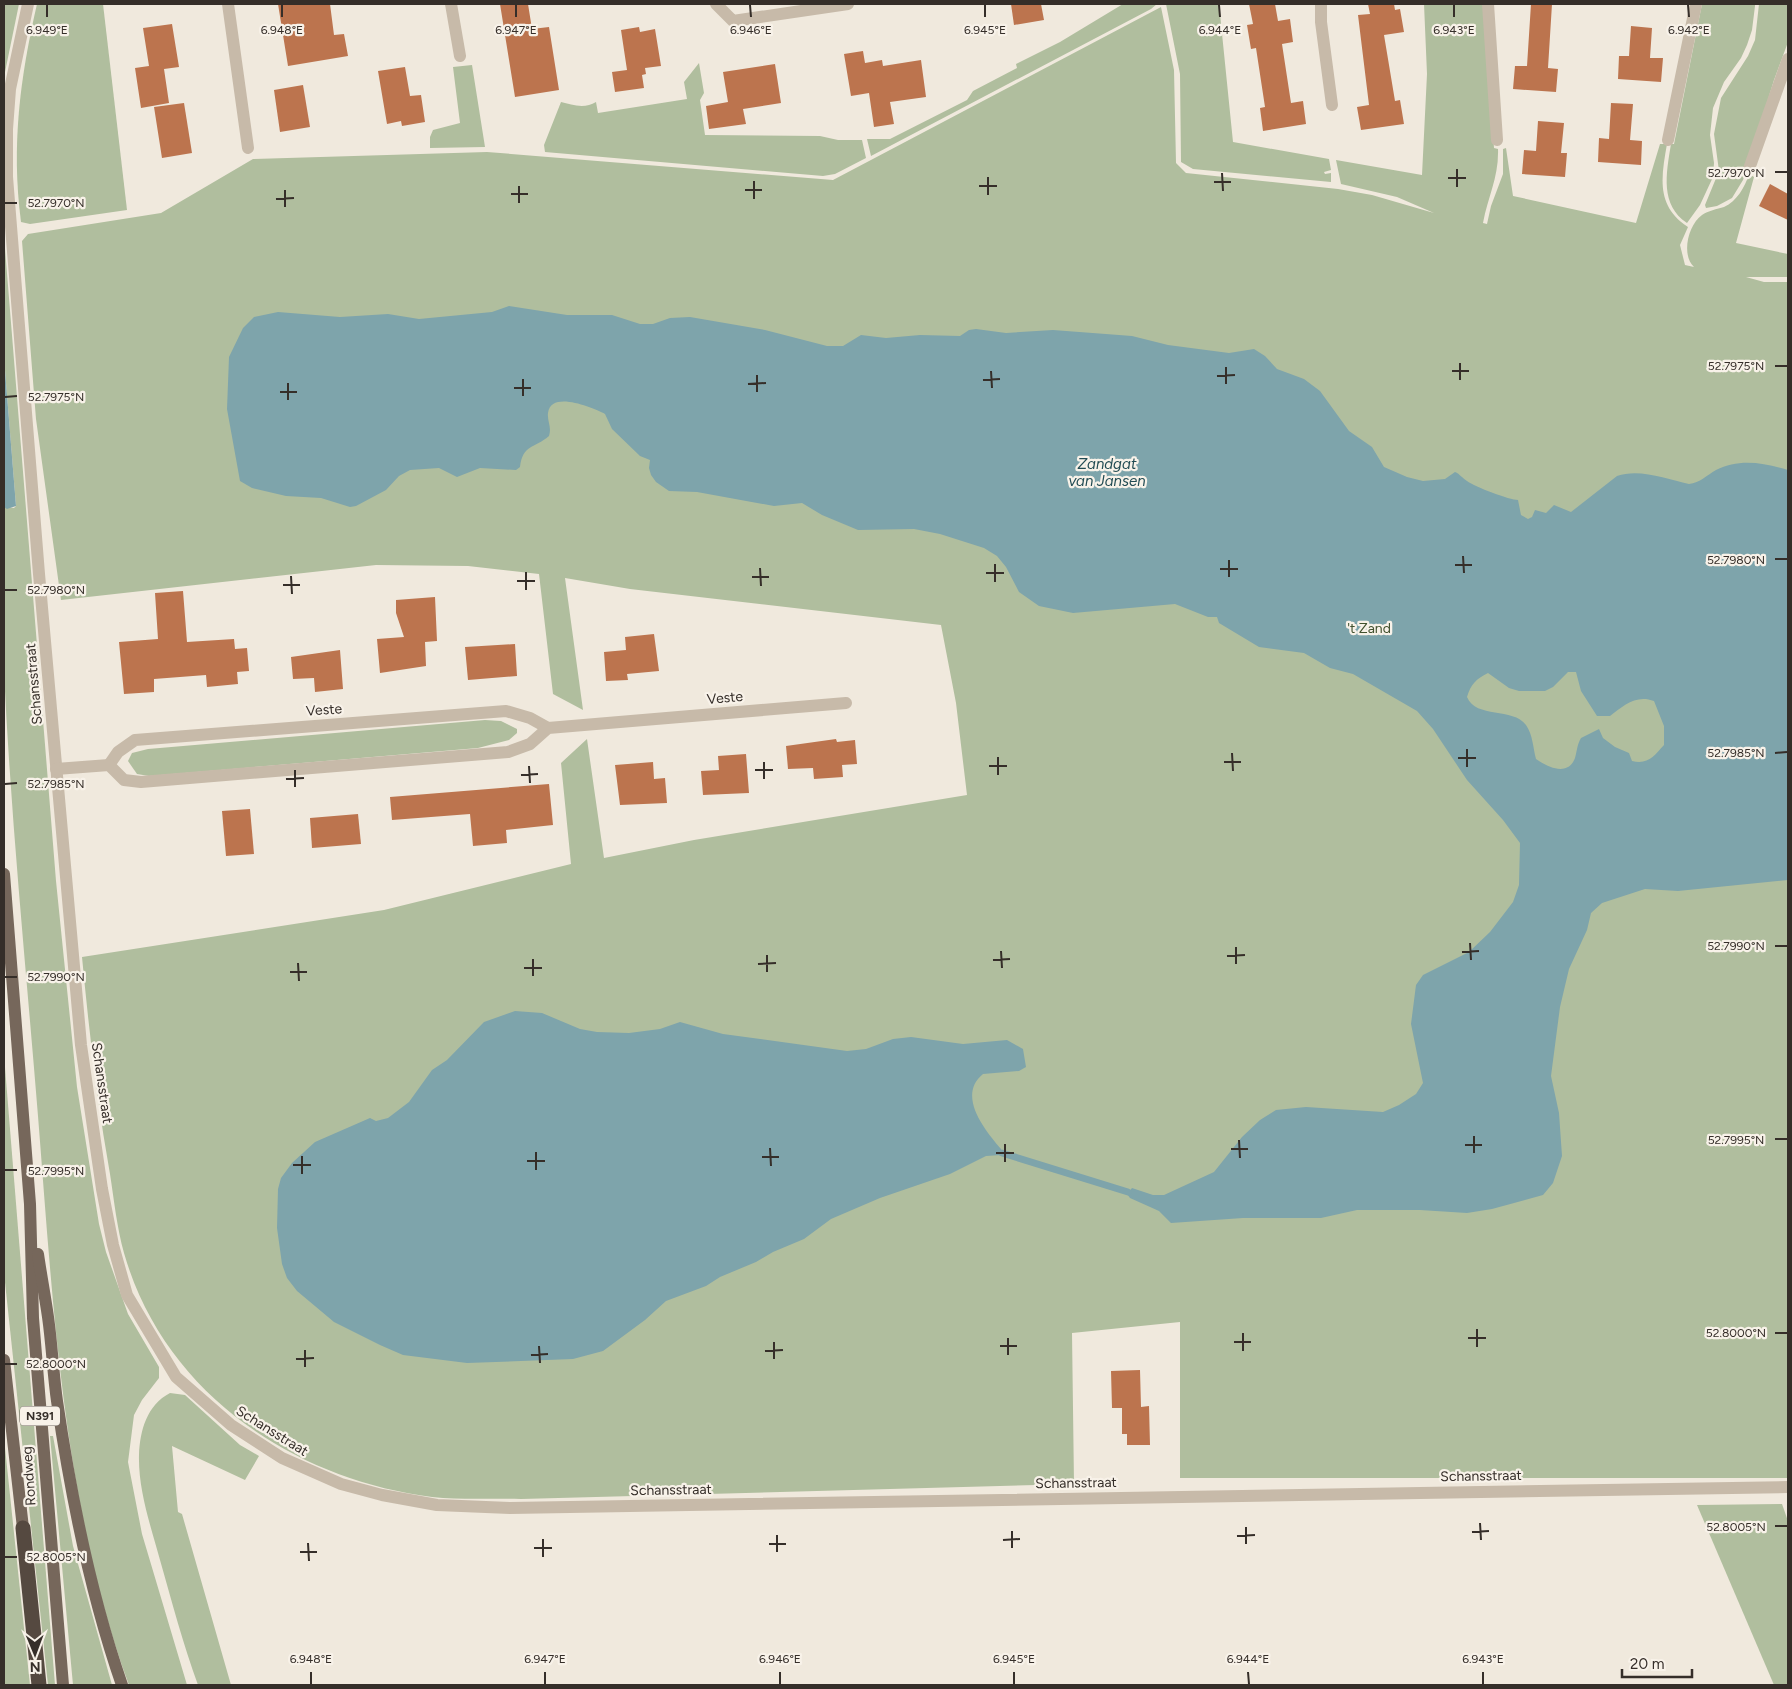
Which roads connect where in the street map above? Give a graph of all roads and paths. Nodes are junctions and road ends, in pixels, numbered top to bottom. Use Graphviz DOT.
graph roads {
  1 [pos="28,4"];
  2 [pos="228,4"];
  3 [pos="451,4"];
  4 [pos="716,4"];
  5 [pos="848,4"];
  6 [pos="1321,4"];
  7 [pos="1488,4"];
  8 [pos="1696,4"];
  9 [pos="460,56"];
  10 [pos="1788,59"];
  11 [pos="1332,105"];
  12 [pos="1498,140"];
  13 [pos="1668,140"];
  14 [pos="248,148"];
  15 [pos="1749,169"];
  16 [pos="846,703"];
  17 [pos="548,728"];
  18 [pos="109,765"];
  19 [pos="56,769"];
  20 [pos="4,874"];
  21 [pos="30,1204"];
  22 [pos="4,1360"];
  23 [pos="1788,1487"];
  24 [pos="23,1528"];
  25 [pos="39,1685"];
  26 [pos="63,1685"];
  27 [pos="122,1685"];
  1 -- 19 [label="street, Schansstraat"];
  2 -- 14 [label="street"];
  3 -- 9 [label="street"];
  4 -- 5 [label="street"];
  6 -- 11 [label="street"];
  7 -- 12 [label="street"];
  8 -- 13 [label="street"];
  10 -- 15 [label="street"];
  16 -- 17 [label="street, Veste"];
  17 -- 18 [label="street"];
  17 -- 18 [label="street, Veste"];
  18 -- 19 [label="street"];
  19 -- 23 [label="street, Schansstraat"];
  20 -- 21 [label="main road, Rondweg / N391"];
  21 -- 26 [label="main road, Rondweg / N391"];
  21 -- 27 [label="main road, N391"];
  22 -- 24 [label="main road, Rondweg / N391"];
  24 -- 25 [label="highway, Rondweg / N391"];
}
